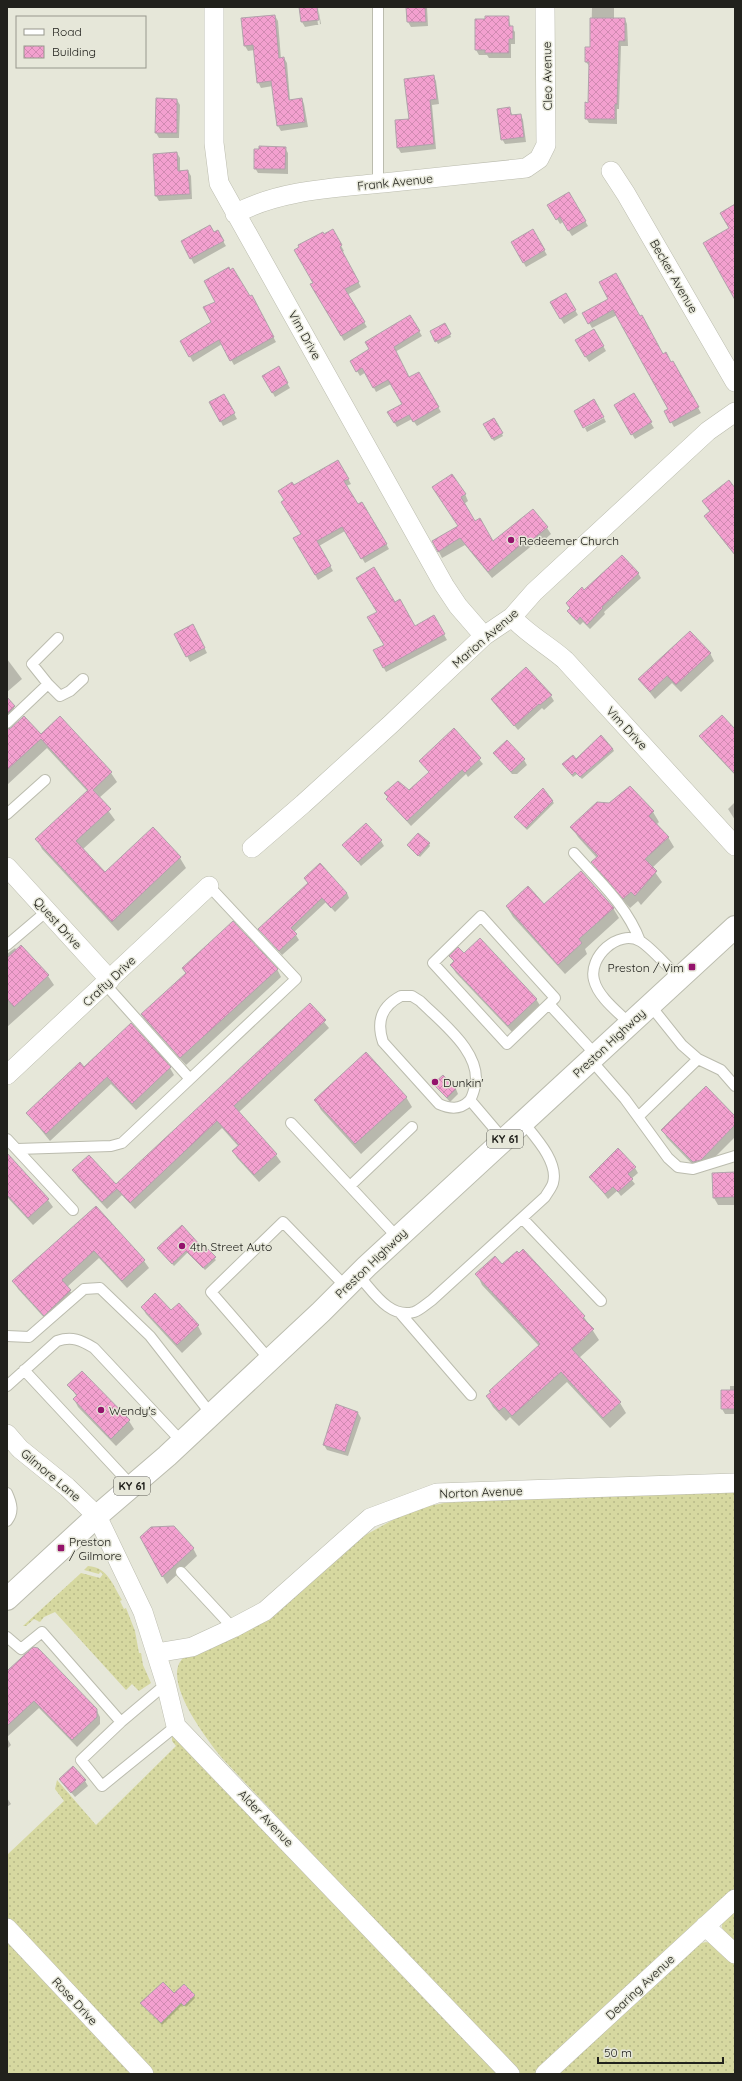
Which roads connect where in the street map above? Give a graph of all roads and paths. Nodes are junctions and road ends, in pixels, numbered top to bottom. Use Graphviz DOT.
graph roads {
  1 [pos="214,7"];
  2 [pos="378,7"];
  3 [pos="545,7"];
  4 [pos="546,145"];
  5 [pos="611,171"];
  6 [pos="378,183"];
  7 [pos="235,214"];
  8 [pos="735,382"];
  9 [pos="735,412"];
  10 [pos="512,617"];
  11 [pos="484,636"];
  12 [pos="58,638"];
  13 [pos="83,679"];
  14 [pos="48,684"];
  15 [pos="7,723"];
  16 [pos="45,780"];
  17 [pos="7,814"];
  18 [pos="735,846"];
  19 [pos="252,848"];
  20 [pos="574,853"];
  21 [pos="7,867"];
  22 [pos="209,886"];
  23 [pos="47,911"];
  24 [pos="735,927"];
  25 [pos="640,941"];
  26 [pos="7,945"];
  27 [pos="680,978"];
  28 [pos="107,982"];
  29 [pos="549,1004"];
  30 [pos="650,1005"];
  31 [pos="630,1024"];
  32 [pos="594,1057"];
  33 [pos="698,1058"];
  34 [pos="7,1075"];
  35 [pos="190,1079"];
  36 [pos="735,1086"];
  37 [pos="470,1100"];
  38 [pos="638,1117"];
  39 [pos="523,1122"];
  40 [pos="291,1123"];
  41 [pos="412,1127"];
  42 [pos="7,1139"];
  43 [pos="504,1140"];
  44 [pos="17,1149"];
  45 [pos="735,1156"];
  46 [pos="350,1186"];
  47 [pos="73,1210"];
  48 [pos="522,1218"];
  49 [pos="398,1238"];
  50 [pos="352,1281"];
  51 [pos="601,1301"];
  52 [pos="401,1314"];
  53 [pos="7,1336"];
  54 [pos="270,1360"];
  55 [pos="24,1370"];
  56 [pos="7,1386"];
  57 [pos="471,1395"];
  58 [pos="211,1414"];
  59 [pos="7,1434"];
  60 [pos="182,1442"];
  61 [pos="735,1483"];
  62 [pos="132,1486"];
  63 [pos="7,1493"];
  64 [pos="97,1516"];
  65 [pos="7,1522"];
  66 [pos="181,1572"];
  67 [pos="7,1599"];
  68 [pos="233,1628"];
  69 [pos="7,1637"];
  70 [pos="156,1653"];
  71 [pos="166,1684"];
  72 [pos="121,1722"];
  73 [pos="176,1726"];
  74 [pos="735,1899"];
  75 [pos="705,1926"];
  76 [pos="7,1928"];
  77 [pos="735,1954"];
  78 [pos="144,2074"];
  79 [pos="510,2074"];
  80 [pos="545,2074"];
  1 -- 7 [label="street, Vim Drive"];
  2 -- 6 [label="lane"];
  3 -- 4 [label="street, Cleo Avenue"];
  4 -- 6 [label="street, Frank Avenue"];
  5 -- 8 [label="street, Becker Avenue"];
  6 -- 7 [label="street, Frank Avenue"];
  7 -- 11 [label="street, Vim Drive"];
  9 -- 10 [label="street, Marion Avenue"];
  10 -- 11 [label="street, Marion Avenue"];
  10 -- 18 [label="street, Vim Drive"];
  11 -- 19 [label="street, Marion Avenue"];
  12 -- 14 [label="lane"];
  13 -- 14 [label="lane"];
  14 -- 15 [label="lane"];
  16 -- 17 [label="lane"];
  20 -- 25 [label="lane"];
  21 -- 23 [label="street, Quest Drive"];
  22 -- 28 [label="street, Crafty Drive"];
  22 -- 35 [label="lane"];
  23 -- 26 [label="lane"];
  23 -- 28 [label="street, Quest Drive"];
  24 -- 27 [label="main road, Preston Highway / KY 61"];
  25 -- 27 [label="lane"];
  25 -- 31 [label="lane"];
  27 -- 30 [label="main road, Preston Highway / KY 61"];
  28 -- 34 [label="street, Crafty Drive"];
  28 -- 35 [label="lane"];
  29 -- 29 [label="lane"];
  29 -- 32 [label="lane"];
  30 -- 31 [label="main road, Preston Highway / KY 61"];
  30 -- 33 [label="lane"];
  31 -- 32 [label="main road, Preston Highway / KY 61"];
  32 -- 38 [label="lane"];
  32 -- 39 [label="main road, Preston Highway / KY 61"];
  33 -- 36 [label="lane"];
  33 -- 38 [label="lane"];
  35 -- 44 [label="lane"];
  37 -- 37 [label="lane"];
  37 -- 43 [label="lane"];
  38 -- 45 [label="lane"];
  39 -- 43 [label="main road, Preston Highway / KY 61"];
  39 -- 48 [label="lane"];
  40 -- 46 [label="lane"];
  41 -- 46 [label="lane"];
  42 -- 44 [label="lane"];
  43 -- 49 [label="main road, Preston Highway / KY 61"];
  44 -- 47 [label="lane"];
  46 -- 49 [label="lane"];
  48 -- 51 [label="lane"];
  48 -- 52 [label="lane"];
  49 -- 50 [label="main road, Preston Highway / KY 61"];
  50 -- 52 [label="lane"];
  50 -- 54 [label="main road, Preston Highway / KY 61"];
  50 -- 54 [label="lane"];
  52 -- 57 [label="lane"];
  53 -- 58 [label="lane"];
  54 -- 58 [label="main road, Preston Highway / KY 61"];
  55 -- 56 [label="lane"];
  55 -- 60 [label="lane"];
  55 -- 62 [label="lane"];
  58 -- 60 [label="main road, Preston Highway / KY 61"];
  59 -- 64 [label="street, Gilmore Lane"];
  60 -- 62 [label="main road, Preston Highway / KY 61"];
  61 -- 68 [label="street, Norton Avenue"];
  62 -- 64 [label="main road, Preston Highway / KY 61"];
  63 -- 65 [label="lane"];
  64 -- 67 [label="main road, Preston Highway / KY 61"];
  64 -- 70 [label="street"];
  66 -- 68 [label="lane"];
  68 -- 70 [label="street, Norton Avenue"];
  69 -- 72 [label="lane"];
  70 -- 71 [label="street"];
  71 -- 72 [label="lane"];
  71 -- 73 [label="street"];
  72 -- 73 [label="lane"];
  73 -- 79 [label="street, Alder Avenue"];
  74 -- 75 [label="street, Dearing Avenue"];
  75 -- 77 [label="street"];
  75 -- 80 [label="street, Dearing Avenue"];
  76 -- 78 [label="street, Rose Drive"];
}
